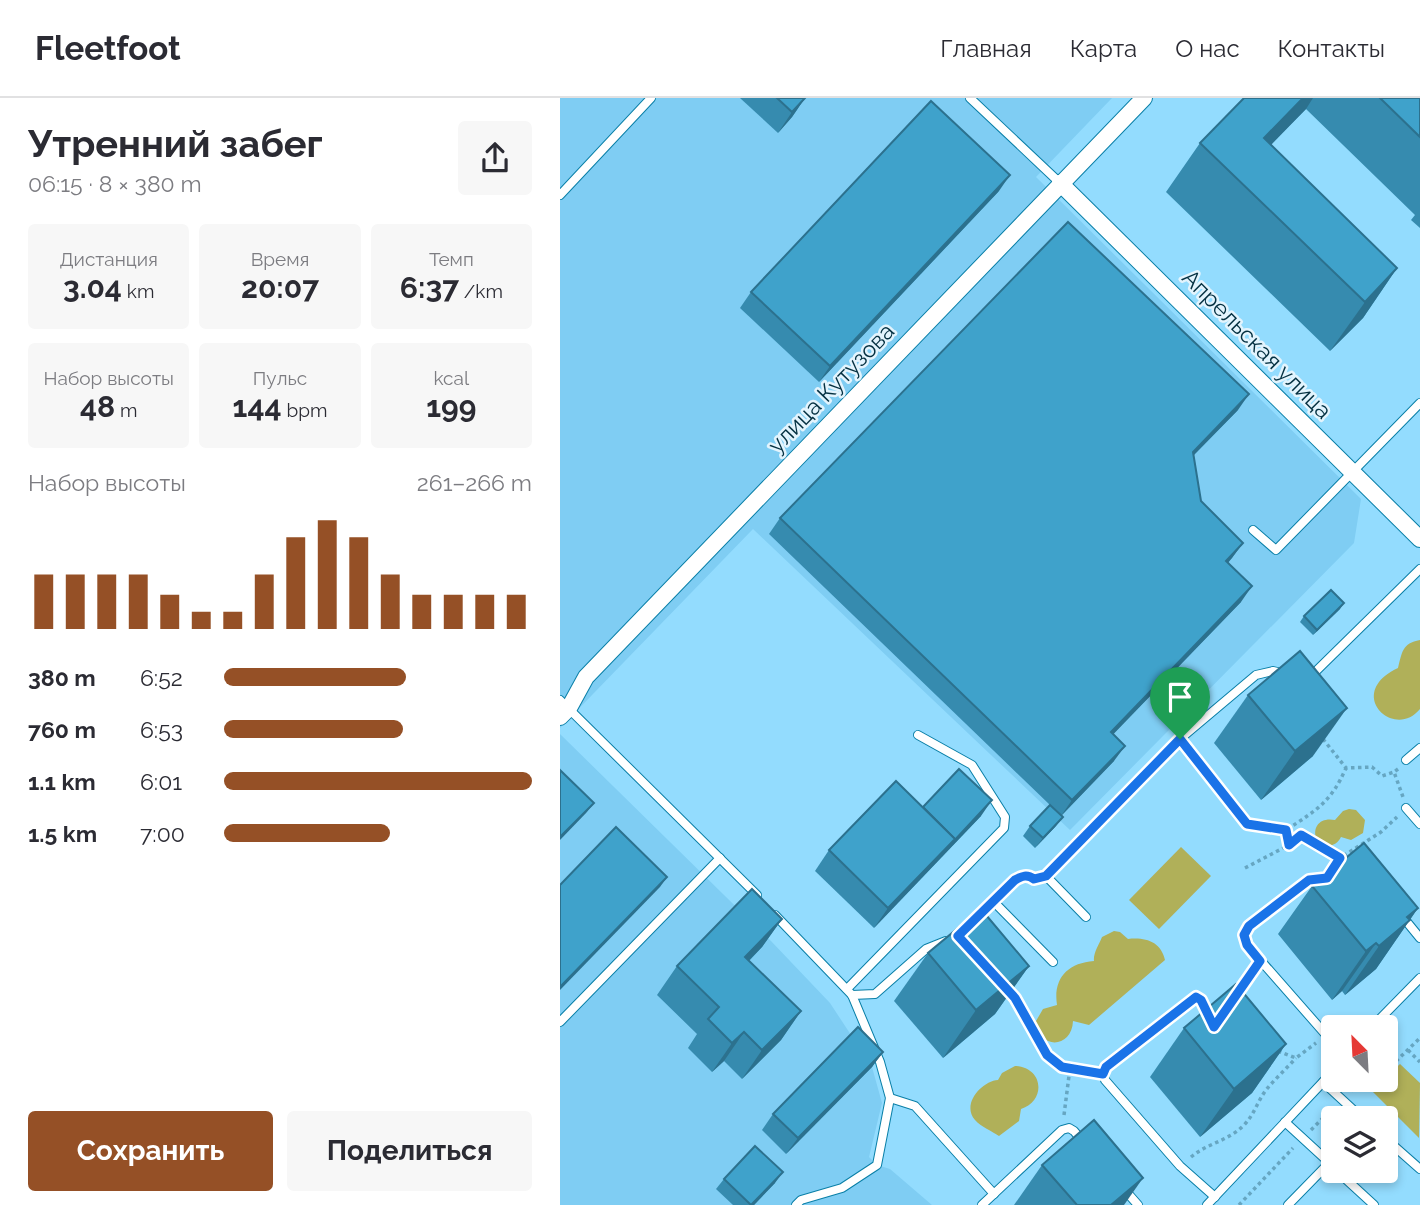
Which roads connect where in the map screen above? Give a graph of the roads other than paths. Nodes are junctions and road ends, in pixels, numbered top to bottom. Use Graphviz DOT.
graph roads {
  1 [pos="652,98"];
  2 [pos="970,98"];
  3 [pos="1144,98"];
  4 [pos="1060,183"];
  5 [pos="560,195"];
  6 [pos="1420,403"];
  7 [pos="1353,470"];
  8 [pos="1253,530"];
  9 [pos="1420,539"];
  10 [pos="1420,569"];
  11 [pos="1309,678"];
  12 [pos="1309,690"];
  13 [pos="563,709"];
  14 [pos="918,735"];
  15 [pos="1180,739"];
  16 [pos="1420,748"];
  17 [pos="1406,760"];
  18 [pos="1406,808"];
  19 [pos="1247,824"];
  20 [pos="1420,824"];
  21 [pos="720,858"];
  22 [pos="1046,876"];
  23 [pos="1309,880"];
  24 [pos="993,901"];
  25 [pos="1396,909"];
  26 [pos="1086,917"];
  27 [pos="966,928"];
  28 [pos="958,936"];
  29 [pos="1420,938"];
  30 [pos="1053,962"];
  31 [pos="1420,978"];
  32 [pos="999,981"];
  33 [pos="850,992"];
  34 [pos="1015,998"];
  35 [pos="1384,1015"];
  36 [pos="560,1022"];
  37 [pos="1214,1027"];
  38 [pos="1321,1030"];
  39 [pos="1321,1084"];
  40 [pos="1332,1092"];
  41 [pos="890,1098"];
  42 [pos="1348,1106"];
  43 [pos="1285,1122"];
  44 [pos="1398,1150"];
  45 [pos="1092,1152"];
  46 [pos="1321,1156"];
  47 [pos="1420,1169"];
  48 [pos="1321,1174"];
  49 [pos="1351,1183"];
  50 [pos="1119,1184"];
  51 [pos="994,1194"];
  52 [pos="1215,1196"];
  53 [pos="796,1205"];
  54 [pos="982,1205"];
  55 [pos="1138,1205"];
  56 [pos="1207,1205"];
  57 [pos="1288,1205"];
  58 [pos="1374,1205"];
  1 -- 5 [label="lane"];
  2 -- 4 [label="lane"];
  3 -- 4 [label="street, улица Кутузова"];
  4 -- 7 [label="street, Апрельская улица"];
  4 -- 13 [label="street, улица Кутузова"];
  6 -- 7 [label="lane"];
  7 -- 8 [label="lane"];
  7 -- 9 [label="street, Апрельская улица"];
  10 -- 11 [label="lane"];
  11 -- 12 [label="lane"];
  11 -- 15 [label="lane"];
  13 -- 21 [label="lane"];
  14 -- 33 [label="lane"];
  15 -- 19 [label="lane"];
  15 -- 22 [label="lane"];
  16 -- 17 [label="lane"];
  18 -- 20 [label="lane"];
  21 -- 33 [label="lane"];
  21 -- 36 [label="lane"];
  22 -- 24 [label="lane"];
  22 -- 26 [label="lane"];
  23 -- 38 [label="lane"];
  24 -- 27 [label="lane"];
  24 -- 30 [label="lane"];
  25 -- 29 [label="lane"];
  28 -- 33 [label="lane"];
  31 -- 35 [label="lane"];
  32 -- 34 [label="lane"];
  33 -- 41 [label="lane"];
  37 -- 52 [label="lane"];
  39 -- 43 [label="lane"];
  40 -- 42 [label="lane"];
  41 -- 51 [label="lane"];
  41 -- 53 [label="lane"];
  43 -- 46 [label="lane"];
  43 -- 52 [label="lane"];
  44 -- 47 [label="lane"];
  45 -- 51 [label="lane"];
  48 -- 57 [label="lane"];
  49 -- 58 [label="lane"];
  50 -- 55 [label="lane"];
  51 -- 54 [label="lane"];
  52 -- 56 [label="lane"];
}
